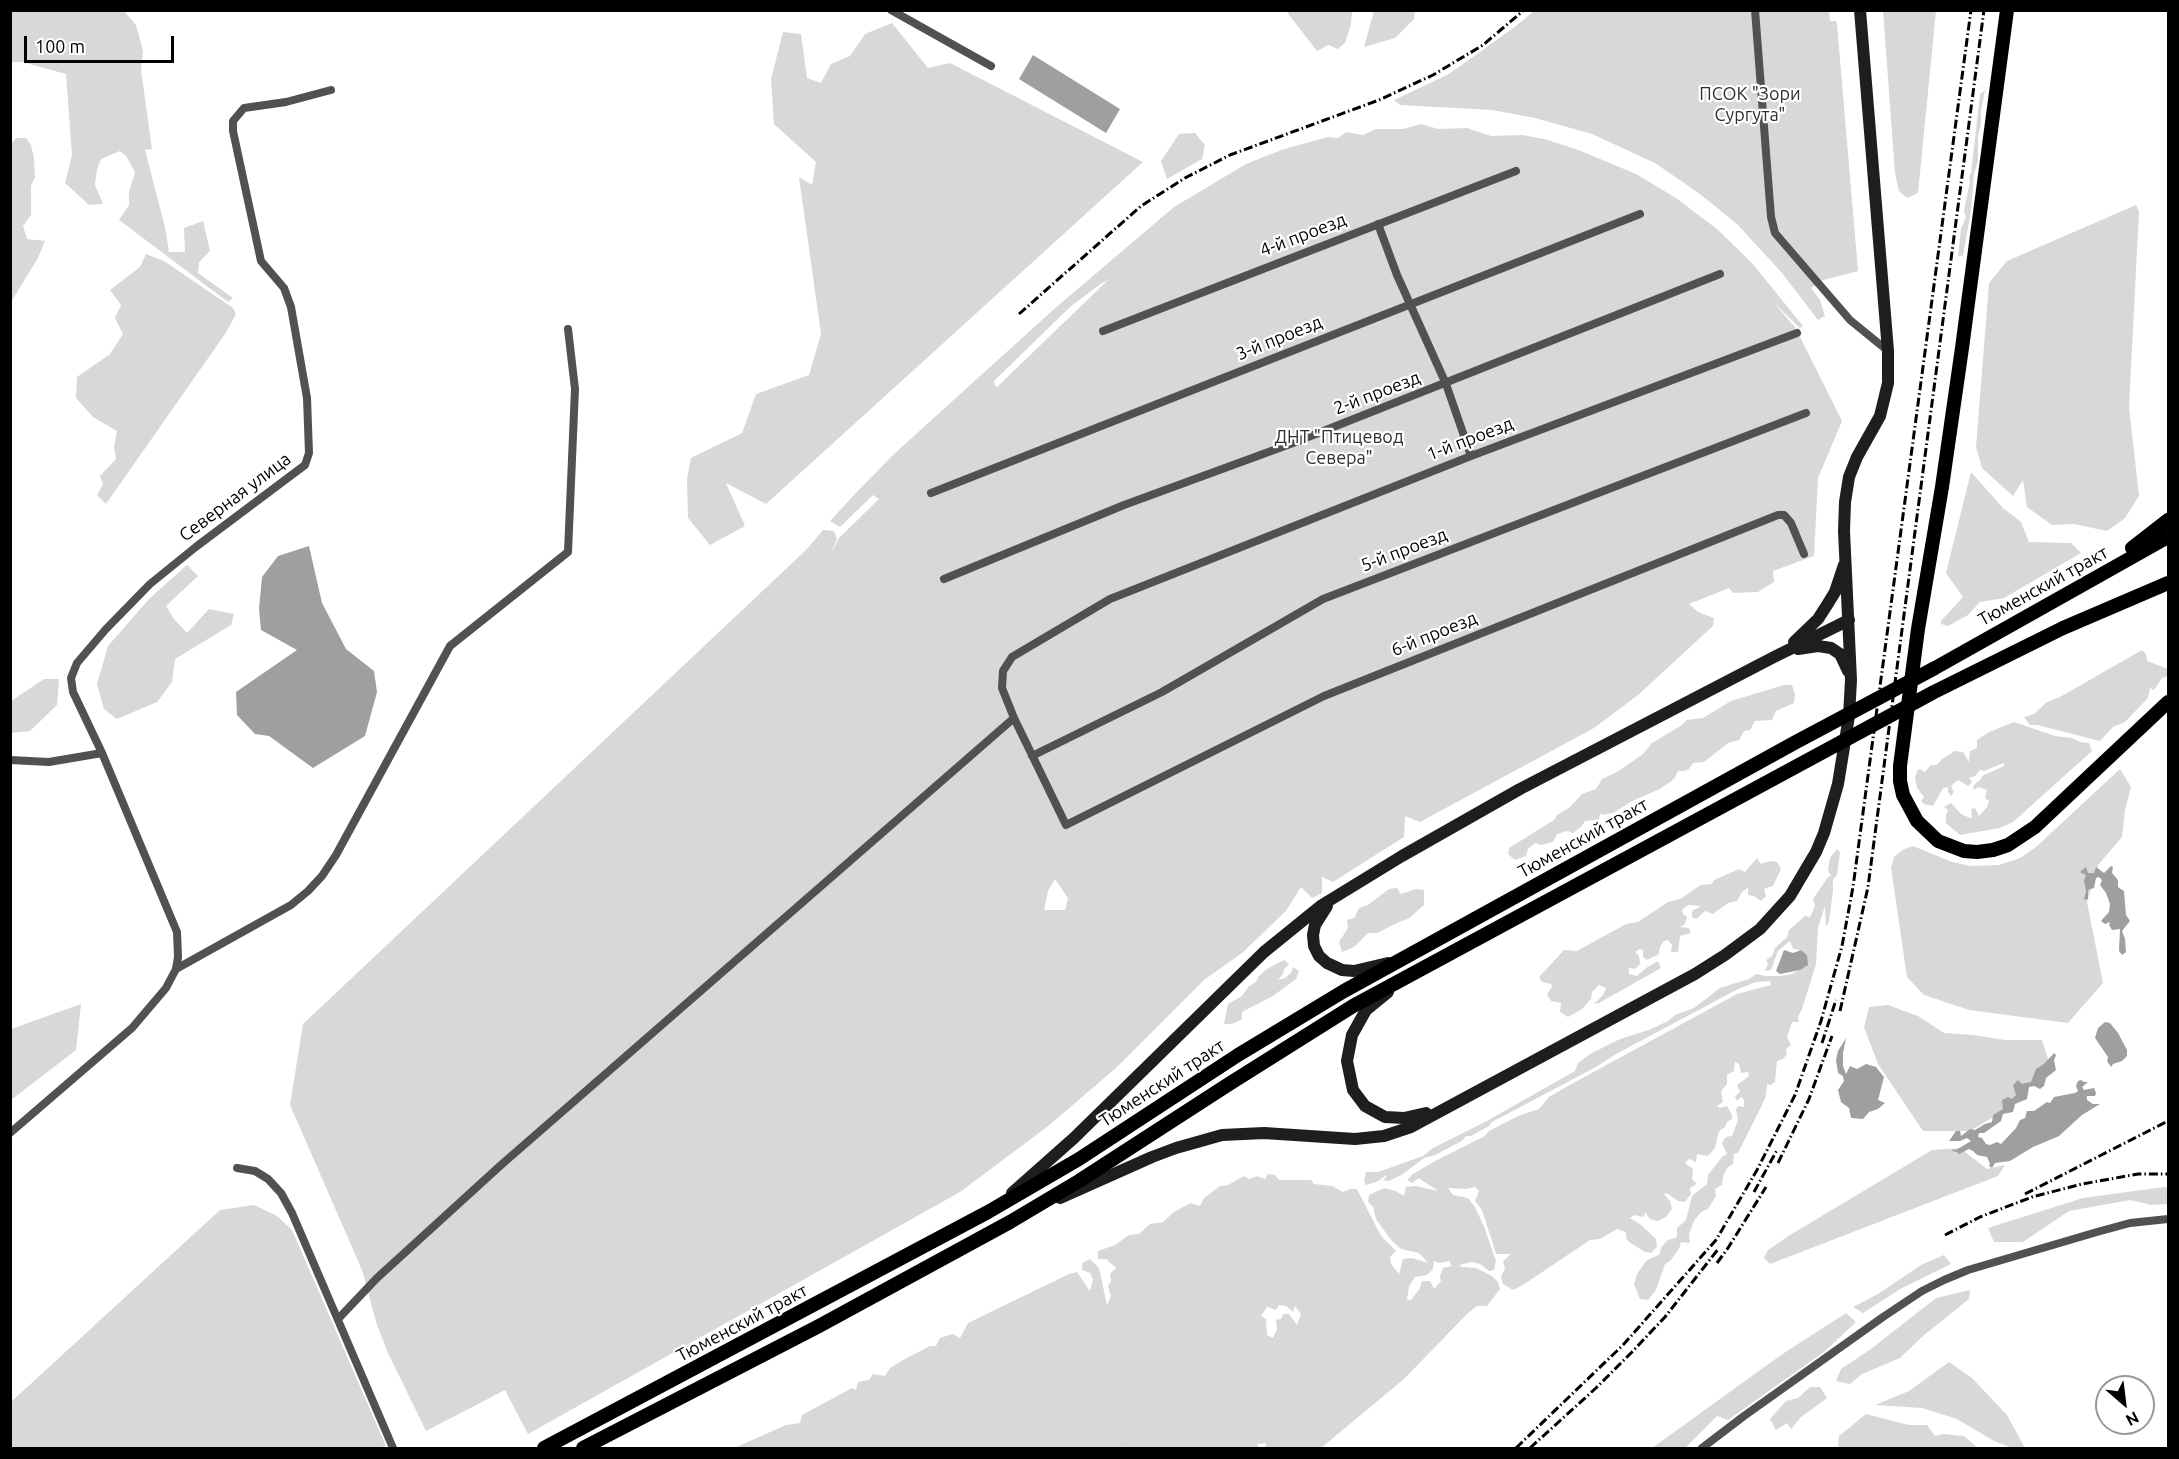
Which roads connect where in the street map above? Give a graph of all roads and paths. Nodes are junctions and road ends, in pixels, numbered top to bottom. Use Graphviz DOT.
graph roads {
  1 [pos="891,10"];
  2 [pos="1755,10"];
  3 [pos="1860,10"];
  4 [pos="2007,10"];
  5 [pos="991,66"];
  6 [pos="331,90"];
  7 [pos="1516,171"];
  8 [pos="1640,214"];
  9 [pos="1378,224"];
  10 [pos="1720,274"];
  11 [pos="1411,303"];
  12 [pos="568,329"];
  13 [pos="1103,331"];
  14 [pos="1797,333"];
  15 [pos="1888,351"];
  16 [pos="1446,384"];
  17 [pos="1806,413"];
  18 [pos="1471,456"];
  19 [pos="931,493"];
  20 [pos="2169,520"];
  21 [pos="2169,537"];
  22 [pos="1804,554"];
  23 [pos="1846,558"];
  24 [pos="944,579"];
  25 [pos="2169,582"];
  26 [pos="2083,584"];
  27 [pos="1849,620"];
  28 [pos="1774,657"];
  29 [pos="1851,680"];
  30 [pos="2169,702"];
  31 [pos="1014,718"];
  32 [pos="102,753"];
  33 [pos="1032,756"];
  34 [pos="10,760"];
  35 [pos="1348,888"];
  36 [pos="1398,960"];
  37 [pos="176,969"];
  38 [pos="1407,977"];
  39 [pos="1458,1102"];
  40 [pos="10,1133"];
  41 [pos="237,1168"];
  42 [pos="988,1212"];
  43 [pos="2169,1219"];
  44 [pos="1010,1222"];
  45 [pos="338,1319"];
  46 [pos="393,1449"];
  47 [pos="544,1449"];
  48 [pos="583,1449"];
  49 [pos="1702,1449"];
  1 -- 5 [label="street"];
  2 -- 15 [label="street"];
  3 -- 15 [label="main road"];
  4 -- 30 [label="main road"];
  6 -- 32 [label="street, Северная улица"];
  7 -- 9 [label="street, 4-й проезд"];
  8 -- 11 [label="street, 3-й проезд"];
  9 -- 11 [label="street"];
  9 -- 13 [label="street, 4-й проезд"];
  10 -- 16 [label="street, 2-й проезд"];
  11 -- 16 [label="street"];
  11 -- 19 [label="street, 3-й проезд"];
  12 -- 37 [label="street"];
  14 -- 18 [label="street, 1-й проезд"];
  15 -- 23 [label="main road"];
  16 -- 18 [label="street"];
  16 -- 24 [label="street, 2-й проезд"];
  17 -- 33 [label="street, 5-й проезд"];
  18 -- 31 [label="street, 1-й проезд"];
  20 -- 26 [label="main road"];
  21 -- 26 [label="main road, Тюменский тракт"];
  22 -- 33 [label="street, 6-й проезд"];
  23 -- 27 [label="main road"];
  23 -- 28 [label="main road"];
  25 -- 38 [label="main road, Тюменский тракт"];
  26 -- 36 [label="main road, Тюменский тракт"];
  27 -- 28 [label="main road"];
  27 -- 29 [label="main road"];
  28 -- 29 [label="main road"];
  28 -- 35 [label="main road"];
  29 -- 39 [label="main road"];
  31 -- 33 [label="street"];
  31 -- 45 [label="street"];
  32 -- 34 [label="street"];
  32 -- 37 [label="street"];
  35 -- 36 [label="main road"];
  35 -- 42 [label="main road"];
  36 -- 42 [label="main road, Тюменский тракт"];
  37 -- 40 [label="street"];
  38 -- 39 [label="main road"];
  38 -- 44 [label="main road, Тюменский тракт"];
  39 -- 44 [label="main road"];
  41 -- 45 [label="street"];
  42 -- 47 [label="main road, Тюменский тракт"];
  43 -- 49 [label="street"];
  44 -- 48 [label="main road, Тюменский тракт"];
  45 -- 46 [label="street"];
}
